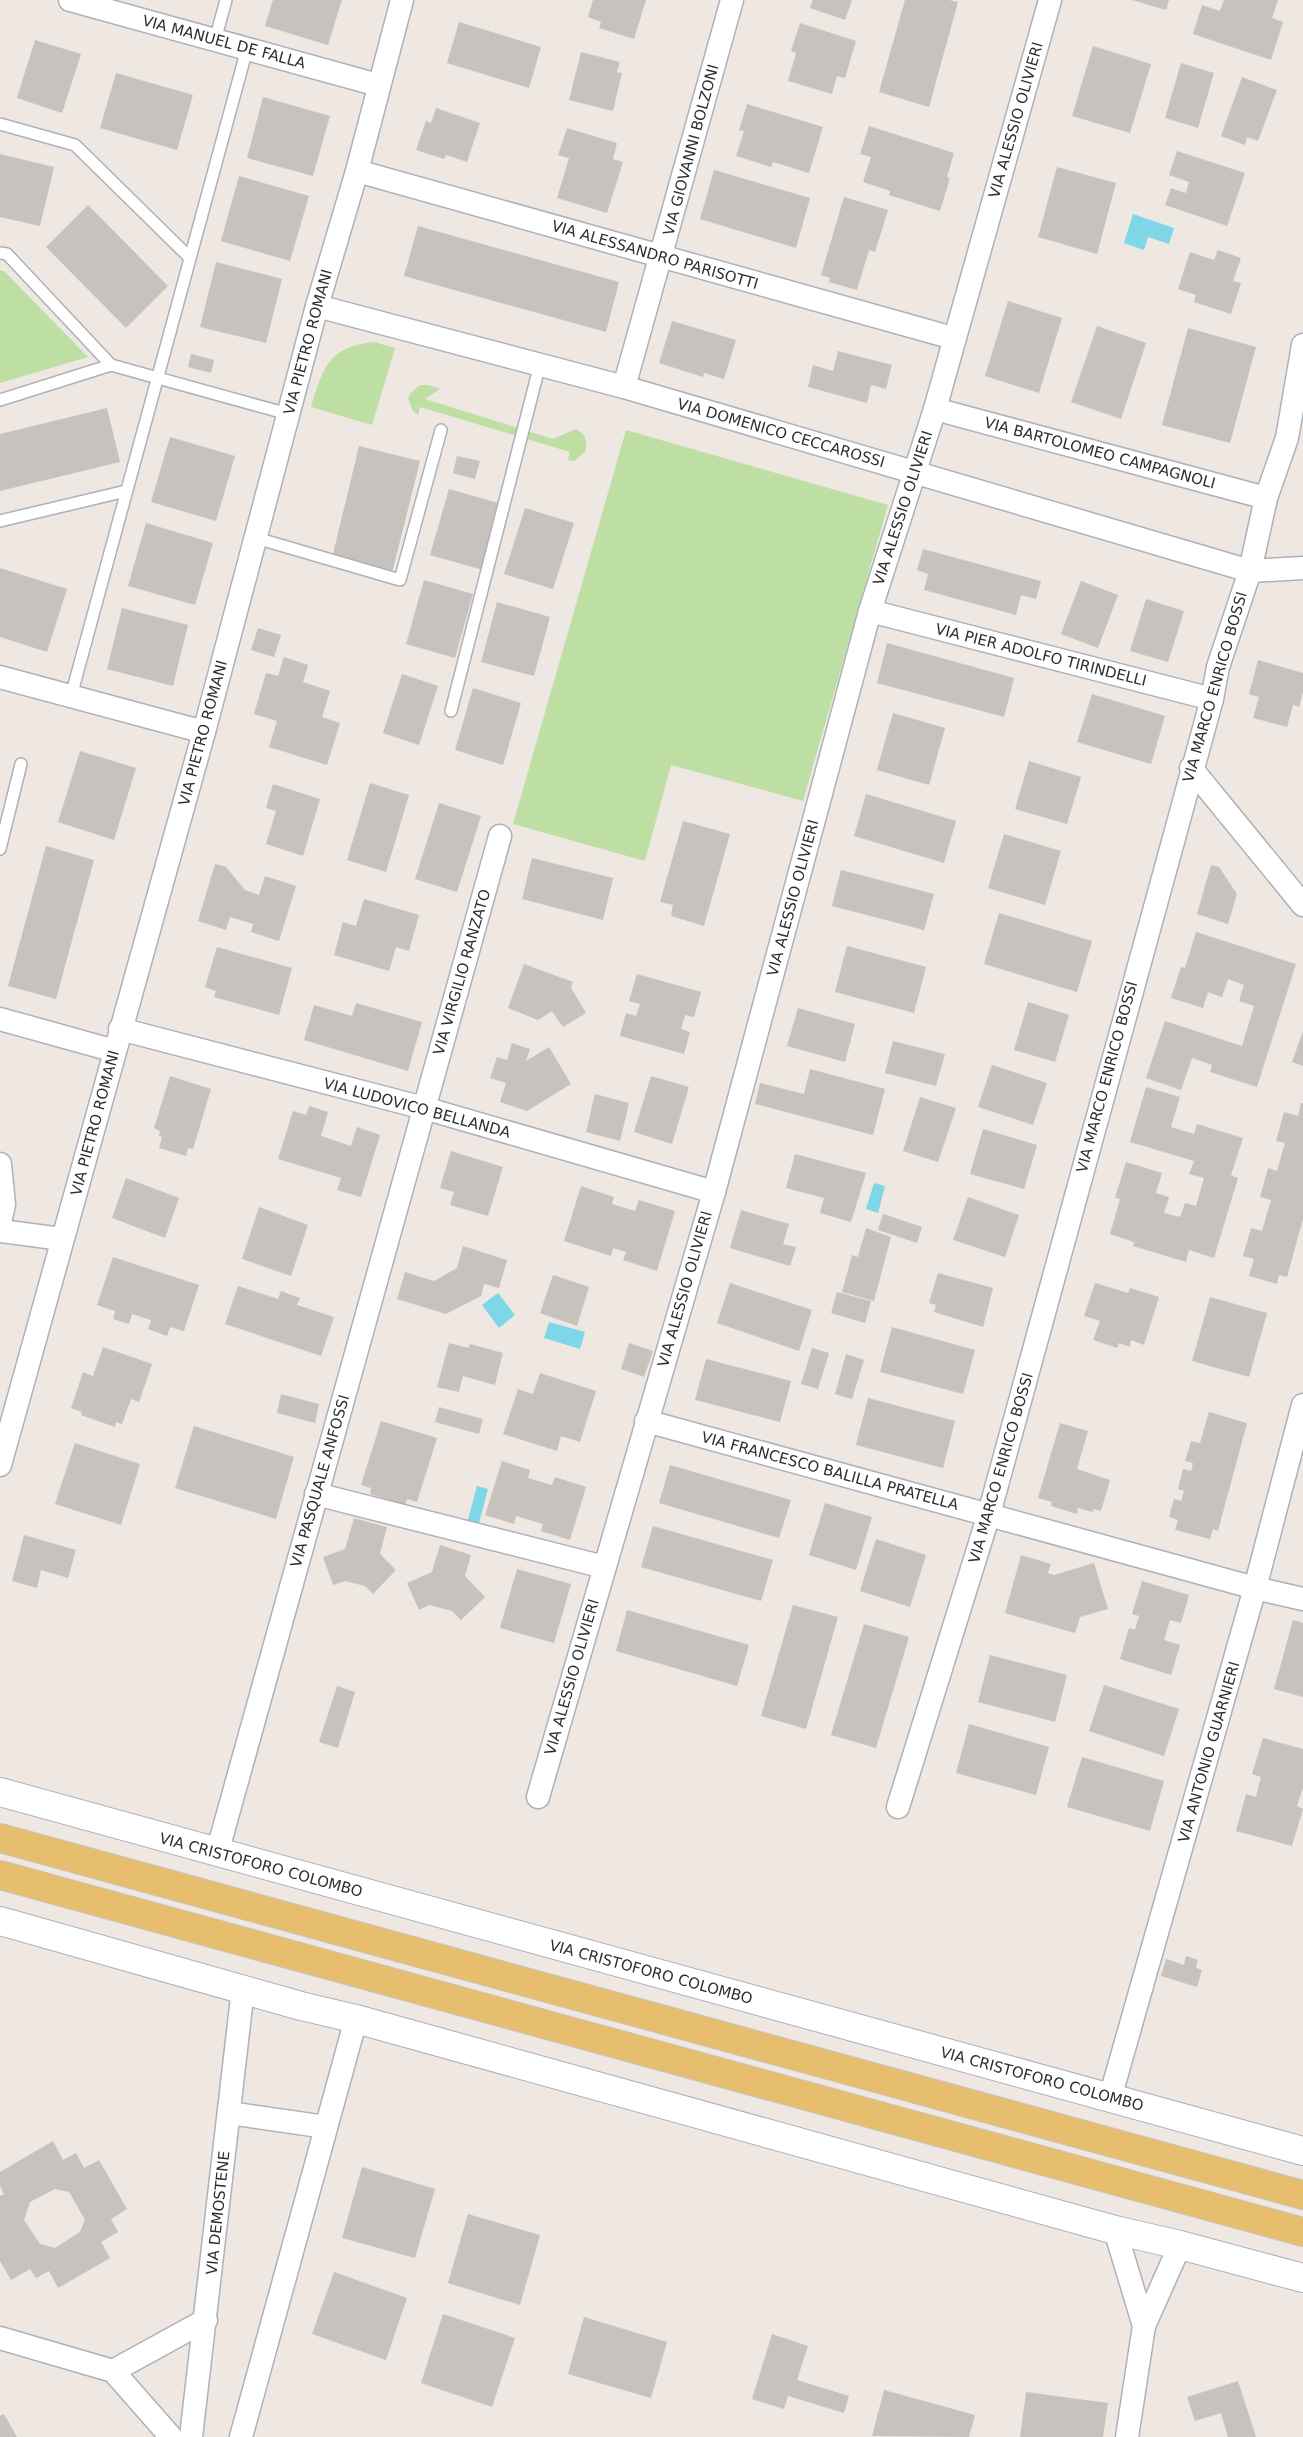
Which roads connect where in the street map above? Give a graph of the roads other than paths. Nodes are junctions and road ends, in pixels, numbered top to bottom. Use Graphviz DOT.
graph roads {
  1 [pos="70,0"];
  2 [pos="226,0"];
  3 [pos="402,0"];
  4 [pos="732,0"];
  5 [pos="1050,0"];
  6 [pos="215,40"];
  7 [pos="248,49"];
  8 [pos="378,84"];
  9 [pos="0,124"];
  10 [pos="357,170"];
  11 [pos="0,253"];
  12 [pos="190,258"];
  13 [pos="661,258"];
  14 [pos="317,306"];
  15 [pos="953,338"];
  16 [pos="1303,345"];
  17 [pos="540,364"];
  18 [pos="111,365"];
  19 [pos="157,378"];
  20 [pos="624,387"];
  21 [pos="0,400"];
  22 [pos="935,409"];
  23 [pos="288,414"];
  24 [pos="441,430"];
  25 [pos="914,472"];
  26 [pos="126,491"];
  27 [pos="1266,498"];
  28 [pos="0,521"];
  29 [pos="256,538"];
  30 [pos="1303,568"];
  31 [pos="1250,571"];
  32 [pos="870,611"];
  33 [pos="0,677"];
  34 [pos="71,696"];
  35 [pos="1212,699"];
  36 [pos="451,711"];
  37 [pos="204,732"];
  38 [pos="21,764"];
  39 [pos="1191,768"];
  40 [pos="500,836"];
  41 [pos="0,849"];
  42 [pos="1303,905"];
  43 [pos="0,1019"];
  44 [pos="120,1029"];
  45 [pos="115,1051"];
  46 [pos="424,1108"];
  47 [pos="0,1164"];
  48 [pos="714,1192"];
  49 [pos="0,1223"];
  50 [pos="0,1231"];
  51 [pos="62,1239"];
  52 [pos="1303,1405"];
  53 [pos="646,1421"];
  54 [pos="0,1464"];
  55 [pos="316,1494"];
  56 [pos="989,1514"];
  57 [pos="604,1567"];
  58 [pos="1255,1588"];
  59 [pos="1303,1600"];
  60 [pos="0,1792"];
  61 [pos="538,1797"];
  62 [pos="898,1807"];
  63 [pos="0,1838"];
  64 [pos="217,1853"];
  65 [pos="0,1875"];
  66 [pos="0,1921"];
  67 [pos="243,1989"];
  68 [pos="356,2019"];
  69 [pos="1110,2098"];
  70 [pos="229,2113"];
  71 [pos="326,2127"];
  72 [pos="1303,2151"];
  73 [pos="1303,2195"];
  74 [pos="1115,2230"];
  75 [pos="1303,2232"];
  76 [pos="1180,2245"];
  77 [pos="1303,2278"];
  78 [pos="206,2320"];
  79 [pos="1144,2326"];
  80 [pos="0,2338"];
  81 [pos="113,2371"];
  82 [pos="171,2437"];
  83 [pos="191,2437"];
  84 [pos="241,2437"];
  85 [pos="1127,2437"];
  1 -- 6 [label="street, VIA MANUEL DE FALLA"];
  2 -- 6 [label="lane"];
  3 -- 8 [label="street, VIA PIETRO ROMANI"];
  4 -- 13 [label="street, VIA GIOVANNI BOLZONI"];
  5 -- 15 [label="street, VIA ALESSIO OLIVIERI"];
  6 -- 7 [label="street, VIA MANUEL DE FALLA"];
  7 -- 8 [label="street, VIA MANUEL DE FALLA"];
  7 -- 12 [label="lane"];
  8 -- 10 [label="street, VIA PIETRO ROMANI"];
  9 -- 12 [label="lane"];
  10 -- 13 [label="street, VIA ALESSANDRO PARISOTTI"];
  10 -- 14 [label="street, VIA PIETRO ROMANI"];
  11 -- 18 [label="lane"];
  12 -- 19 [label="lane"];
  13 -- 15 [label="street, VIA ALESSANDRO PARISOTTI"];
  13 -- 20 [label="street, VIA GIOVANNI BOLZONI"];
  14 -- 17 [label="street, VIA DOMENICO CECCAROSSI"];
  14 -- 23 [label="street, VIA PIETRO ROMANI"];
  15 -- 22 [label="street, VIA ALESSIO OLIVIERI"];
  16 -- 27 [label="street, VIA MARCO ENRICO BOSSI"];
  17 -- 20 [label="street, VIA DOMENICO CECCAROSSI"];
  17 -- 36 [label="lane"];
  18 -- 19 [label="lane"];
  18 -- 21 [label="lane"];
  19 -- 23 [label="lane"];
  19 -- 26 [label="lane"];
  20 -- 25 [label="street, VIA DOMENICO CECCAROSSI"];
  22 -- 25 [label="street, VIA ALESSIO OLIVIERI"];
  22 -- 27 [label="street, VIA BARTOLOMEO CAMPAGNOLI"];
  23 -- 29 [label="street, VIA PIETRO ROMANI"];
  24 -- 29 [label="lane"];
  25 -- 31 [label="street, VIA DOMENICO CECCAROSSI"];
  25 -- 32 [label="street, VIA ALESSIO OLIVIERI"];
  26 -- 28 [label="lane"];
  26 -- 34 [label="lane"];
  27 -- 31 [label="street, VIA MARCO ENRICO BOSSI"];
  29 -- 37 [label="street, VIA PIETRO ROMANI"];
  30 -- 31 [label="street, VIA DOMENICO CECCAROSSI"];
  31 -- 35 [label="street, VIA MARCO ENRICO BOSSI"];
  32 -- 35 [label="street, VIA PIER ADOLFO TIRINDELLI"];
  32 -- 48 [label="street, VIA ALESSIO OLIVIERI"];
  33 -- 34 [label="street"];
  34 -- 37 [label="street"];
  35 -- 39 [label="street, VIA MARCO ENRICO BOSSI"];
  37 -- 44 [label="street, VIA PIETRO ROMANI"];
  38 -- 41 [label="lane"];
  39 -- 42 [label="street"];
  39 -- 56 [label="street, VIA MARCO ENRICO BOSSI"];
  40 -- 46 [label="street, VIA VIRGILIO RANZATO"];
  43 -- 45 [label="street"];
  44 -- 45 [label="street, VIA PIETRO ROMANI"];
  44 -- 46 [label="street, VIA LUDOVICO BELLANDA"];
  45 -- 51 [label="street, VIA PIETRO ROMANI"];
  46 -- 48 [label="street, VIA LUDOVICO BELLANDA"];
  46 -- 55 [label="street, VIA PASQUALE ANFOSSI"];
  47 -- 49 [label="street"];
  48 -- 53 [label="street, VIA ALESSIO OLIVIERI"];
  50 -- 51 [label="street"];
  51 -- 54 [label="street, VIA PIETRO ROMANI"];
  52 -- 58 [label="street, VIA ANTONIO GUARNIERI"];
  53 -- 56 [label="street, VIA FRANCESCO BALILLA PRATELLA"];
  53 -- 57 [label="street, VIA ALESSIO OLIVIERI"];
  55 -- 57 [label="street"];
  55 -- 64 [label="street, VIA PASQUALE ANFOSSI"];
  56 -- 58 [label="street, VIA FRANCESCO BALILLA PRATELLA"];
  56 -- 62 [label="street, VIA MARCO ENRICO BOSSI"];
  57 -- 61 [label="street, VIA ALESSIO OLIVIERI"];
  58 -- 59 [label="street, VIA FRANCESCO BALILLA PRATELLA"];
  58 -- 69 [label="street, VIA ANTONIO GUARNIERI"];
  60 -- 64 [label="street, VIA CRISTOFORO COLOMBO"];
  63 -- 73 [label="main road"];
  64 -- 69 [label="street, VIA CRISTOFORO COLOMBO"];
  65 -- 75 [label="main road"];
  66 -- 67 [label="street"];
  67 -- 68 [label="street"];
  67 -- 70 [label="street, VIA DEMOSTENE"];
  68 -- 71 [label="street"];
  68 -- 74 [label="street"];
  69 -- 72 [label="street, VIA CRISTOFORO COLOMBO"];
  70 -- 71 [label="street"];
  70 -- 78 [label="street, VIA DEMOSTENE"];
  71 -- 84 [label="street"];
  74 -- 76 [label="street"];
  74 -- 79 [label="street"];
  76 -- 77 [label="street"];
  76 -- 79 [label="street"];
  78 -- 81 [label="street"];
  78 -- 83 [label="street, VIA DEMOSTENE"];
  79 -- 85 [label="street"];
  80 -- 81 [label="street"];
  81 -- 82 [label="street"];
}
